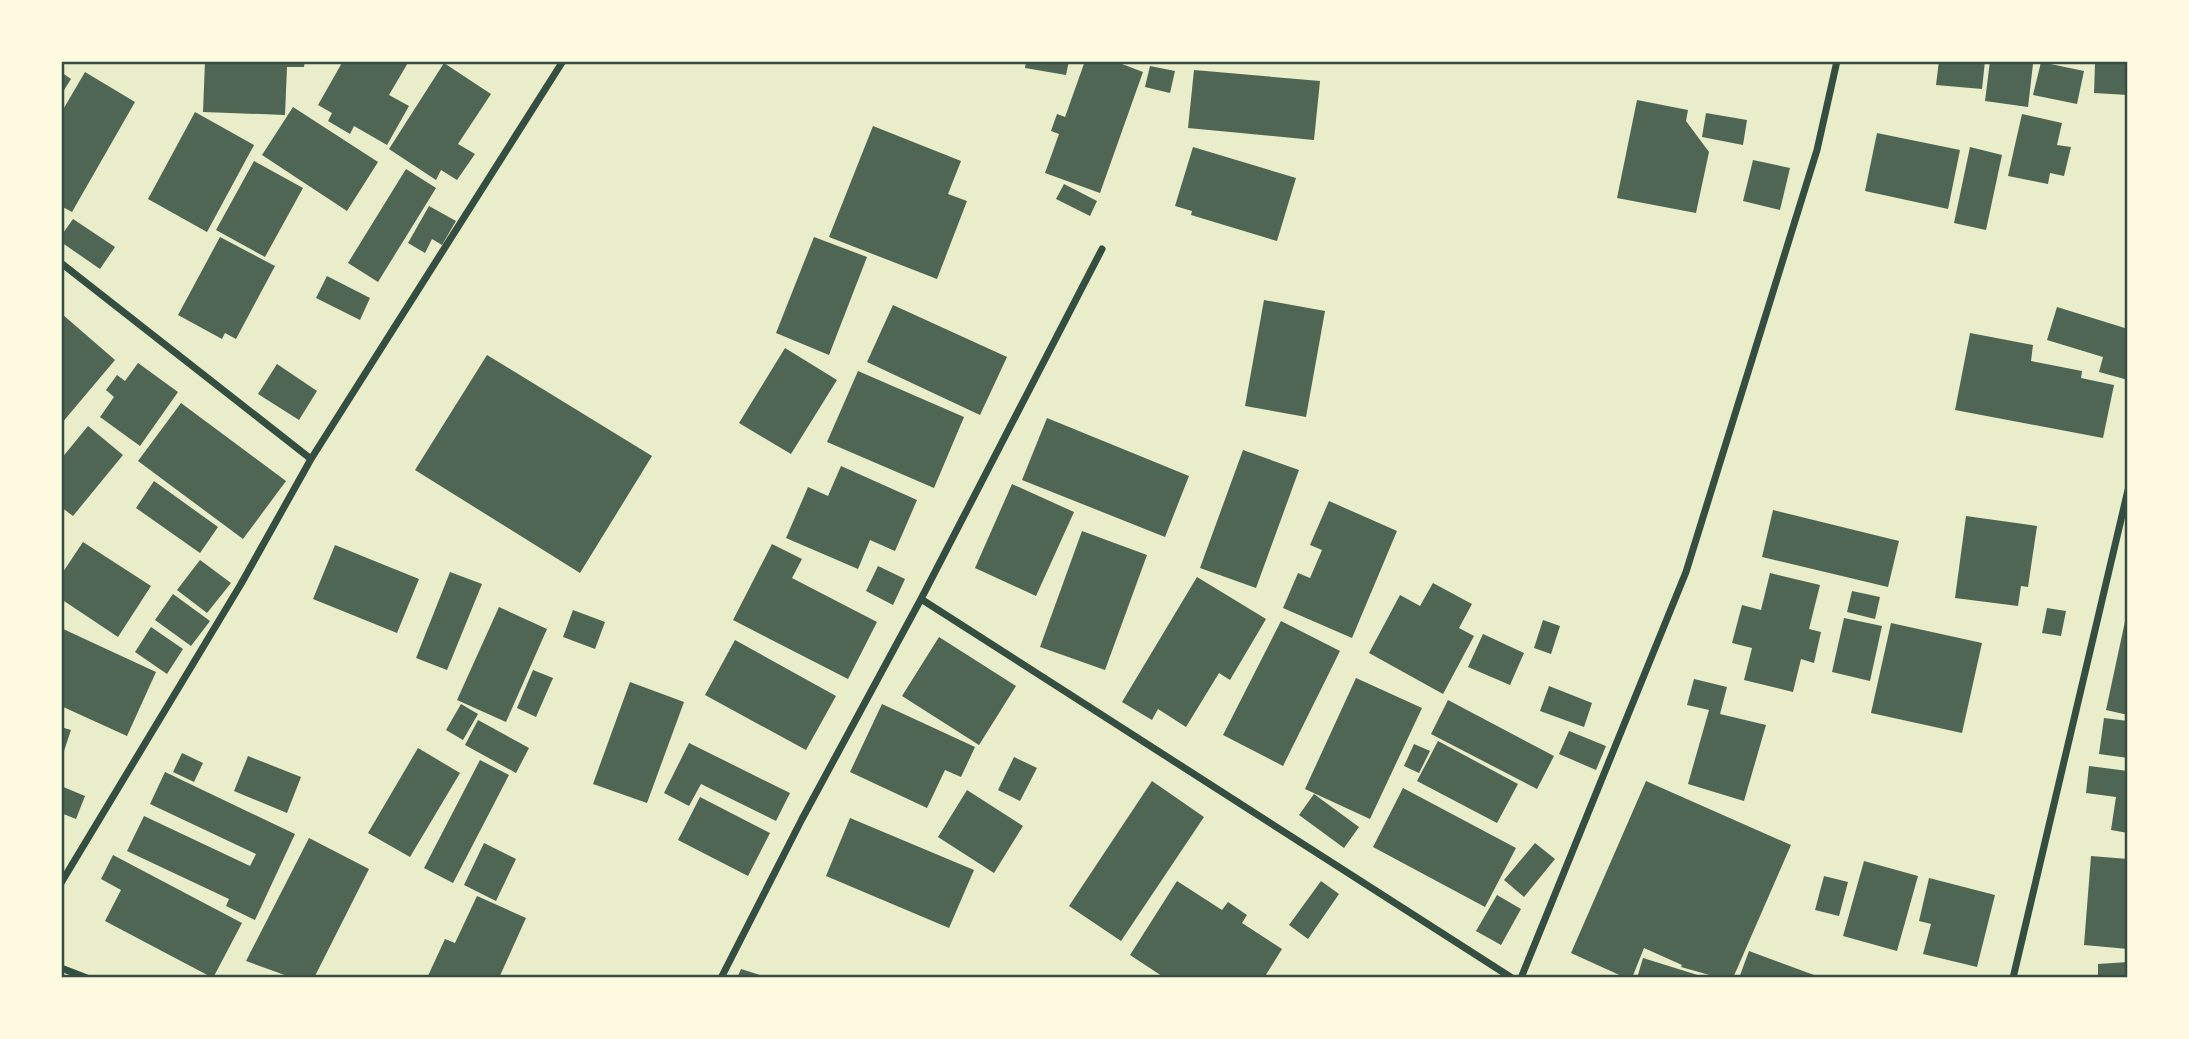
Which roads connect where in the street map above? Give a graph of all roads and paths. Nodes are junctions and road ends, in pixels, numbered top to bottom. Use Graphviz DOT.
graph roads {
  1 [pos="563,61"];
  2 [pos="1837,61"];
  3 [pos="1102,249"];
  4 [pos="61,263"];
  5 [pos="311,459"];
  6 [pos="2128,490"];
  7 [pos="921,599"];
  8 [pos="61,883"];
  9 [pos="61,968"];
  10 [pos="87,978"];
  11 [pos="721,978"];
  12 [pos="1512,978"];
  13 [pos="1521,978"];
  14 [pos="2013,978"];
  1 -- 5 [label="street"];
  2 -- 13 [label="street"];
  3 -- 7 [label="street"];
  4 -- 5 [label="street"];
  5 -- 8 [label="street"];
  6 -- 14 [label="street"];
  7 -- 11 [label="street"];
  7 -- 12 [label="street"];
  9 -- 10 [label="street"];
}
